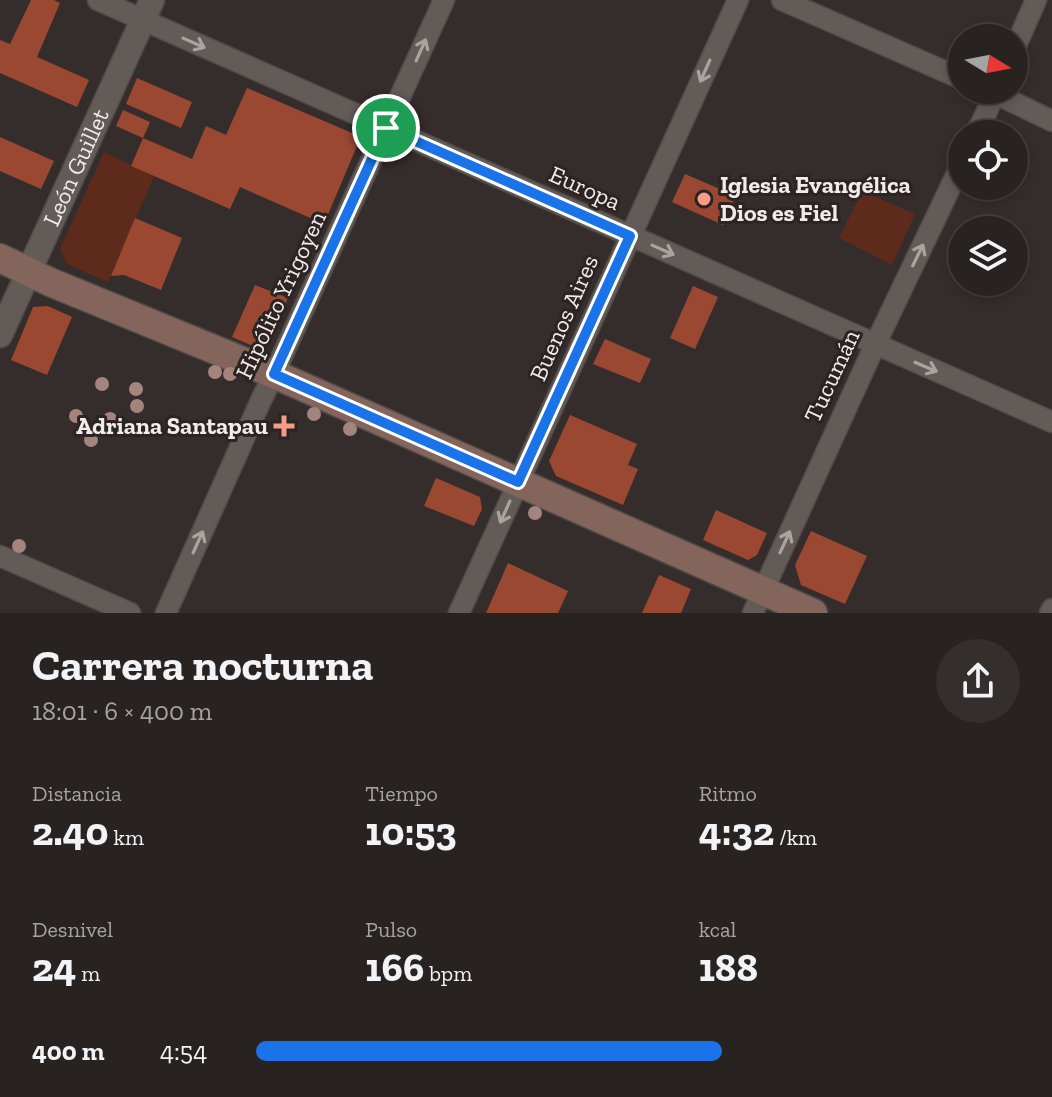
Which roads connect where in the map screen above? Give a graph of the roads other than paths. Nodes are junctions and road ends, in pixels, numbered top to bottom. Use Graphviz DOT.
graph roads {
  1 [pos="98,0"];
  2 [pos="444,0"];
  3 [pos="738,0"];
  4 [pos="782,0"];
  5 [pos="1036,0"];
  6 [pos="148,10"];
  7 [pos="1025,24"];
  8 [pos="948,73"];
  9 [pos="1019,104"];
  10 [pos="1052,121"];
  11 [pos="386,128"];
  12 [pos="948,192"];
  13 [pos="630,236"];
  14 [pos="0,258"];
  15 [pos="30,272"];
  16 [pos="0,335"];
  17 [pos="875,345"];
  18 [pos="274,374"];
  19 [pos="1052,422"];
  20 [pos="518,482"];
  21 [pos="0,556"];
  22 [pos="758,602"];
  23 [pos="130,613"];
  24 [pos="166,613"];
  25 [pos="459,613"];
  26 [pos="813,613"];
  1 -- 6 [label="street, Europa"];
  11 -- 2 [label="street, Hipólito Yrigoyen, one-way"];
  3 -- 13 [label="street, Buenos Aires, one-way"];
  4 -- 8 [label="street"];
  5 -- 7 [label="street"];
  6 -- 11 [label="street, Europa, one-way"];
  6 -- 15 [label="street, León Guillet"];
  9 -- 10 [label="street"];
  11 -- 13 [label="street, Europa"];
  11 -- 18 [label="street, Hipólito Yrigoyen"];
  17 -- 12 [label="street, Tucumán, one-way"];
  13 -- 17 [label="street, Europa, one-way"];
  13 -- 20 [label="street, Buenos Aires"];
  14 -- 15 [label="main road"];
  15 -- 16 [label="street, León Guillet"];
  15 -- 18 [label="main road"];
  17 -- 19 [label="street, Europa, one-way"];
  22 -- 17 [label="street, Tucumán, one-way"];
  18 -- 20 [label="main road"];
  24 -- 18 [label="street, Hipólito Yrigoyen, one-way"];
  20 -- 22 [label="main road"];
  20 -- 25 [label="street, Buenos Aires, one-way"];
  21 -- 23 [label="street"];
  22 -- 26 [label="main road"];
}
